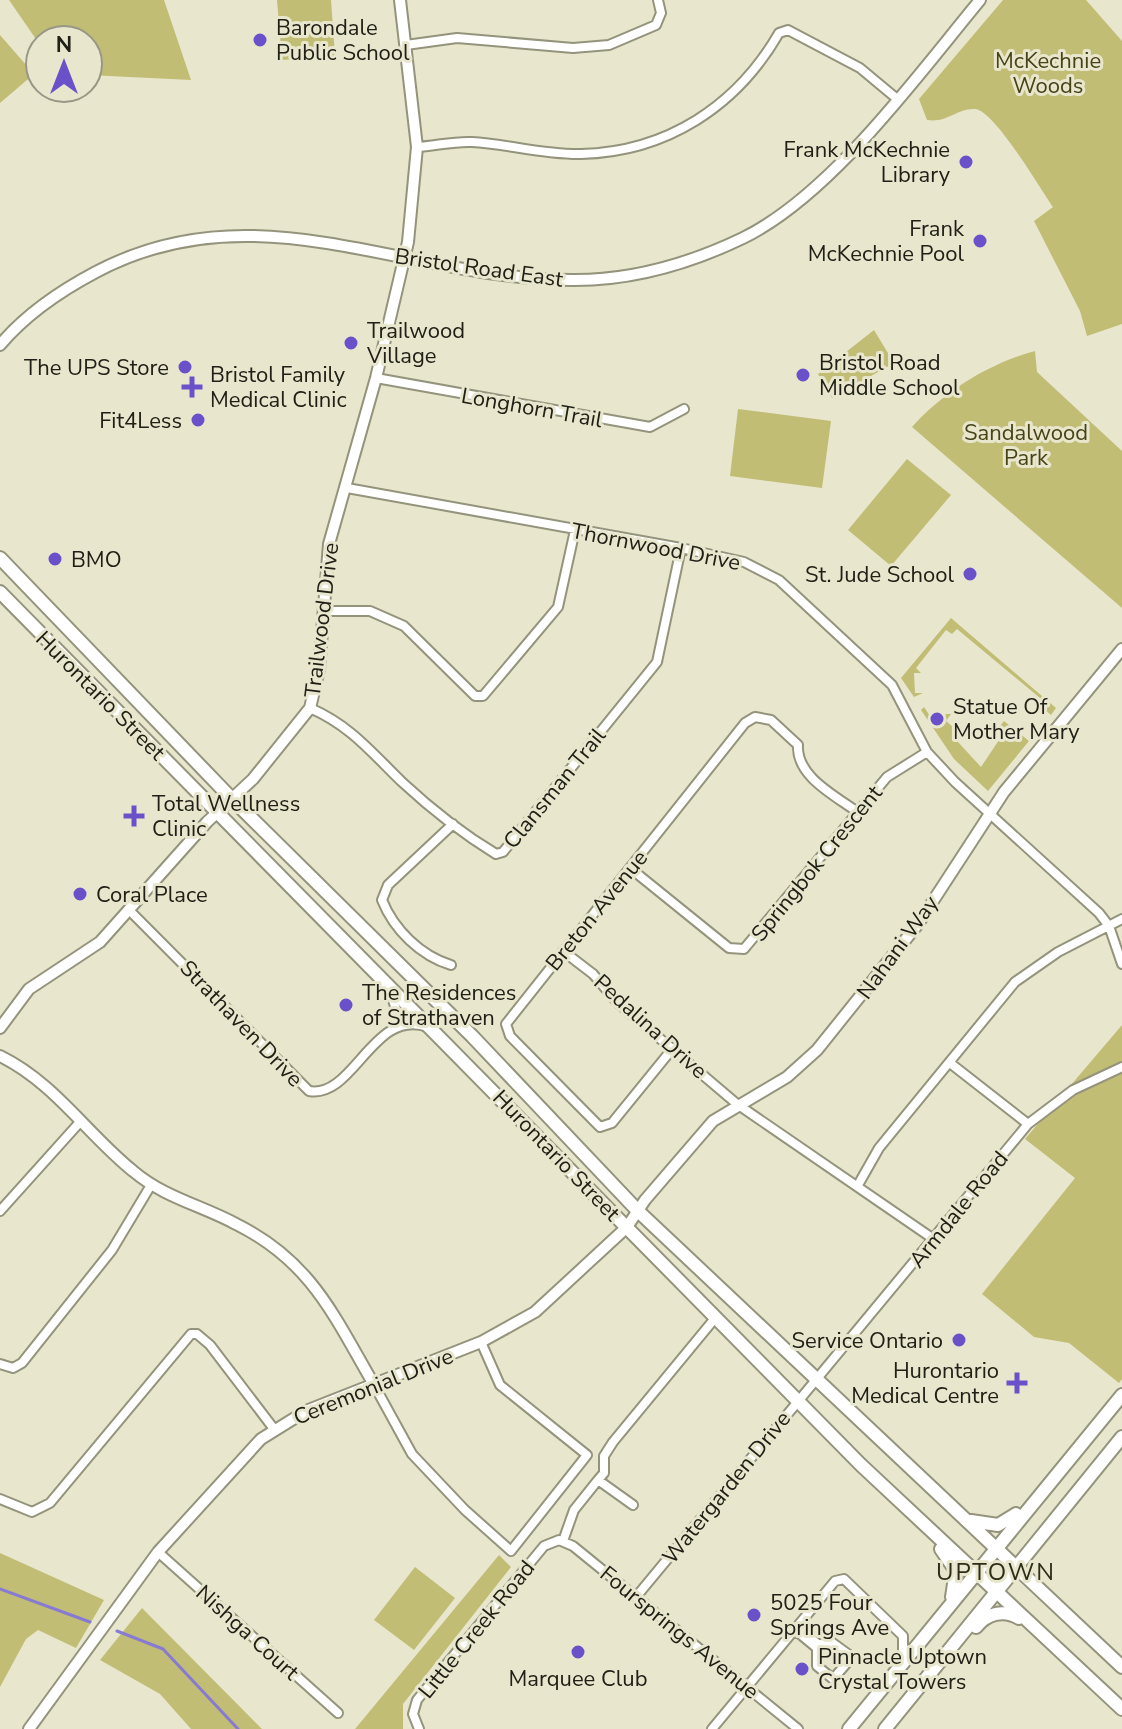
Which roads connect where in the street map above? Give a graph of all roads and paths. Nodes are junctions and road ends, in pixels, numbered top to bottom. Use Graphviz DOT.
graph roads {
  1 [pos="400,0"];
  2 [pos="658,0"];
  3 [pos="980,0"];
  4 [pos="406,45"];
  5 [pos="896,98"];
  6 [pos="417,147"];
  7 [pos="405,258"];
  8 [pos="0,345"];
  9 [pos="376,378"];
  10 [pos="684,409"];
  11 [pos="347,488"];
  12 [pos="575,530"];
  13 [pos="681,548"];
  14 [pos="0,558"];
  15 [pos="0,592"];
  16 [pos="323,611"];
  17 [pos="1122,649"];
  18 [pos="310,708"];
  19 [pos="927,752"];
  20 [pos="232,799"];
  21 [pos="856,811"];
  22 [pos="217,812"];
  23 [pos="989,812"];
  24 [pos="453,824"];
  25 [pos="630,868"];
  26 [pos="130,911"];
  27 [pos="1122,919"];
  28 [pos="1109,926"];
  29 [pos="563,951"];
  30 [pos="1122,964"];
  31 [pos="451,965"];
  32 [pos="385,984"];
  33 [pos="395,1025"];
  34 [pos="0,1028"];
  35 [pos="431,1028"];
  36 [pos="673,1048"];
  37 [pos="0,1056"];
  38 [pos="950,1063"];
  39 [pos="1122,1067"];
  40 [pos="737,1104"];
  41 [pos="80,1122"];
  42 [pos="1028,1124"];
  43 [pos="151,1185"];
  44 [pos="858,1185"];
  45 [pos="0,1211"];
  46 [pos="638,1211"];
  47 [pos="627,1227"];
  48 [pos="932,1238"];
  49 [pos="716,1317"];
  50 [pos="481,1342"];
  51 [pos="0,1364"];
  52 [pos="815,1378"];
  53 [pos="373,1383"];
  54 [pos="1122,1395"];
  55 [pos="798,1400"];
  56 [pos="274,1429"];
  57 [pos="1122,1437"];
  58 [pos="598,1480"];
  59 [pos="1047,1486"];
  60 [pos="0,1499"];
  61 [pos="947,1504"];
  62 [pos="633,1505"];
  63 [pos="934,1532"];
  64 [pos="561,1540"];
  65 [pos="995,1549"];
  66 [pos="158,1552"];
  67 [pos="1016,1568"];
  68 [pos="976,1572"];
  69 [pos="996,1592"];
  70 [pos="636,1597"];
  71 [pos="945,1610"];
  72 [pos="795,1628"];
  73 [pos="1039,1632"];
  74 [pos="945,1655"];
  75 [pos="901,1665"];
  76 [pos="1122,1667"];
  77 [pos="747,1686"];
  78 [pos="1122,1709"];
  79 [pos="338,1713"];
  80 [pos="29,1729"];
  81 [pos="419,1729"];
  82 [pos="712,1729"];
  83 [pos="798,1729"];
  84 [pos="849,1729"];
  85 [pos="885,1729"];
  1 -- 4 [label="street, Trailwood Drive"];
  2 -- 4 [label="street"];
  3 -- 5 [label="street, Bristol Road East"];
  4 -- 6 [label="street, Trailwood Drive"];
  5 -- 6 [label="street"];
  5 -- 7 [label="street, Bristol Road East"];
  6 -- 7 [label="street, Trailwood Drive"];
  7 -- 8 [label="street, Bristol Road East"];
  7 -- 9 [label="street, Trailwood Drive"];
  9 -- 10 [label="street, Longhorn Trail"];
  9 -- 11 [label="street, Trailwood Drive"];
  11 -- 12 [label="street, Thornwood Drive"];
  11 -- 16 [label="street, Trailwood Drive"];
  12 -- 13 [label="street, Thornwood Drive"];
  12 -- 16 [label="street"];
  13 -- 19 [label="street, Thornwood Drive"];
  13 -- 24 [label="street, Clansman Trail"];
  14 -- 20 [label="main road, Hurontario Street"];
  15 -- 22 [label="main road, Hurontario Street"];
  16 -- 18 [label="street, Trailwood Drive"];
  17 -- 23 [label="street, Nahani Way"];
  18 -- 20 [label="street, Trailwood Drive"];
  18 -- 24 [label="street, Clansman Trail"];
  19 -- 21 [label="street, Springbok Crescent"];
  19 -- 23 [label="street, Thornwood Drive"];
  20 -- 22 [label="street, Trailwood Drive"];
  20 -- 46 [label="main road, Hurontario Street"];
  21 -- 25 [label="street, Springbok Crescent"];
  21 -- 25 [label="street, Breton Avenue"];
  22 -- 26 [label="street, Trailwood Drive"];
  22 -- 32 [label="main road, Hurontario Street"];
  23 -- 28 [label="street, Thornwood Drive"];
  23 -- 40 [label="street, Nahani Way"];
  24 -- 31 [label="street"];
  25 -- 29 [label="street, Breton Avenue"];
  26 -- 33 [label="street, Strathaven Drive"];
  26 -- 34 [label="street, Trailwood Drive"];
  27 -- 28 [label="street"];
  28 -- 30 [label="street, Thornwood Drive"];
  28 -- 38 [label="street"];
  29 -- 36 [label="street, Pedalina Drive"];
  29 -- 36 [label="street, Breton Avenue"];
  32 -- 33 [label="street"];
  32 -- 35 [label="main road, Hurontario Street"];
  33 -- 35 [label="street"];
  35 -- 47 [label="main road, Hurontario Street"];
  36 -- 40 [label="street, Pedalina Drive"];
  37 -- 41 [label="street"];
  38 -- 42 [label="street"];
  38 -- 44 [label="street"];
  39 -- 42 [label="street, Armdale Road"];
  40 -- 44 [label="street, Pedalina Drive"];
  40 -- 46 [label="street, Nahani Way"];
  41 -- 43 [label="street"];
  41 -- 45 [label="street"];
  42 -- 48 [label="street, Armdale Road"];
  43 -- 51 [label="street"];
  43 -- 53 [label="street"];
  44 -- 48 [label="street, Pedalina Drive"];
  46 -- 47 [label="street, Ceremonial Drive"];
  46 -- 52 [label="main road, Hurontario Street"];
  47 -- 49 [label="main road, Hurontario Street"];
  47 -- 50 [label="street, Ceremonial Drive"];
  48 -- 52 [label="street, Armdale Road"];
  49 -- 55 [label="main road, Hurontario Street"];
  49 -- 58 [label="street"];
  50 -- 53 [label="street, Ceremonial Drive"];
  50 -- 53 [label="street"];
  52 -- 55 [label="street, Watergarden Drive"];
  52 -- 61 [label="main road, Hurontario Street"];
  53 -- 56 [label="street, Ceremonial Drive"];
  54 -- 59 [label="main road"];
  55 -- 63 [label="main road, Hurontario Street"];
  55 -- 70 [label="street, Watergarden Drive"];
  56 -- 60 [label="street"];
  56 -- 66 [label="street, Ceremonial Drive"];
  57 -- 67 [label="main road"];
  58 -- 62 [label="street"];
  58 -- 64 [label="street"];
  59 -- 61 [label="main road"];
  59 -- 65 [label="main road"];
  61 -- 65 [label="main road, Hurontario Street"];
  63 -- 68 [label="main road, Hurontario Street"];
  63 -- 71 [label="main road"];
  64 -- 70 [label="street, Foursprings Avenue"];
  64 -- 81 [label="street, Little Creek Road"];
  65 -- 67 [label="main road, Hurontario Street"];
  65 -- 68 [label="main road"];
  66 -- 79 [label="street, Nishga Court"];
  66 -- 80 [label="street, Ceremonial Drive"];
  67 -- 69 [label="main road"];
  67 -- 76 [label="main road, Hurontario Street"];
  68 -- 69 [label="main road, Hurontario Street"];
  68 -- 71 [label="main road"];
  69 -- 73 [label="main road, Hurontario Street"];
  69 -- 74 [label="main road"];
  70 -- 77 [label="street, Foursprings Avenue"];
  71 -- 75 [label="main road"];
  72 -- 72 [label="street"];
  72 -- 75 [label="street"];
  72 -- 77 [label="street"];
  73 -- 74 [label="main road"];
  73 -- 78 [label="main road, Hurontario Street"];
  74 -- 85 [label="main road"];
  75 -- 84 [label="main road"];
  77 -- 82 [label="street"];
  77 -- 83 [label="street, Foursprings Avenue"];
}
